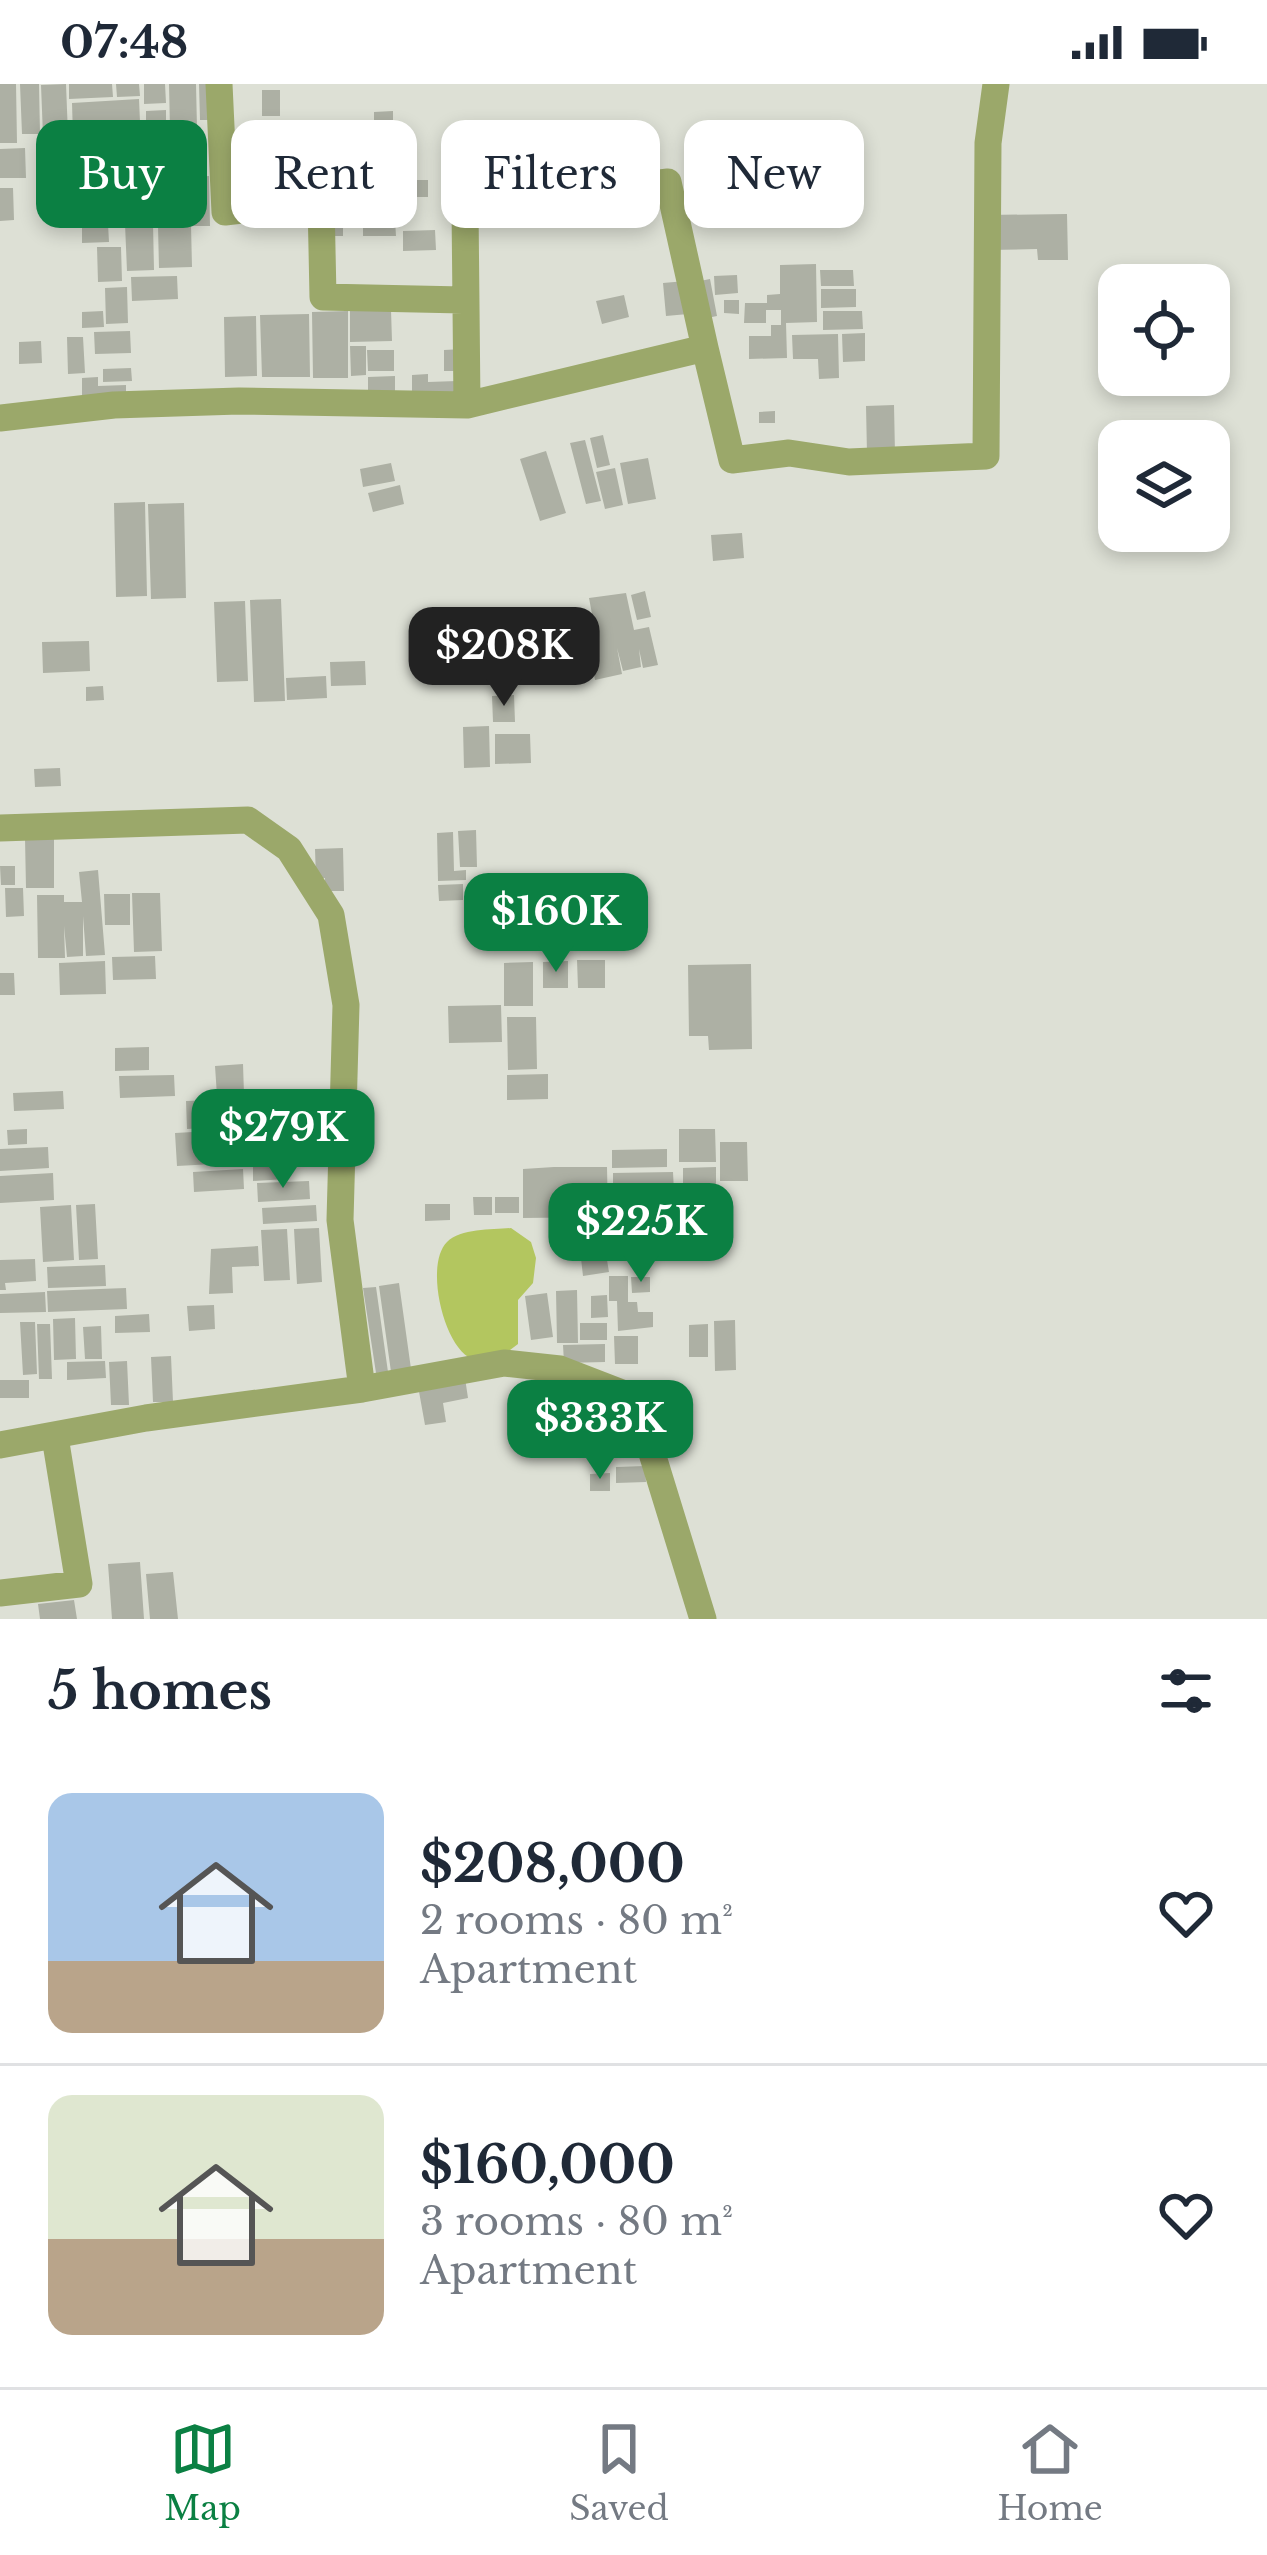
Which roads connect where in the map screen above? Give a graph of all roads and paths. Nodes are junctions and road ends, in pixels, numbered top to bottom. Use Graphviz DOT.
graph roads {
  1 [pos="219,84"];
  2 [pos="996,84"];
  3 [pos="463,300"];
  4 [pos="705,349"];
  5 [pos="467,405"];
  6 [pos="0,418"];
  7 [pos="0,828"];
  8 [pos="362,1389"];
  9 [pos="55,1437"];
  10 [pos="0,1445"];
  11 [pos="0,1593"];
  12 [pos="703,1619"];
  1 -- 3 [label="street"];
  2 -- 4 [label="street"];
  3 -- 4 [label="street"];
  3 -- 5 [label="street"];
  4 -- 5 [label="street"];
  5 -- 6 [label="street"];
  7 -- 8 [label="street"];
  8 -- 9 [label="street"];
  8 -- 12 [label="street"];
  9 -- 10 [label="street"];
  9 -- 11 [label="street"];
}
